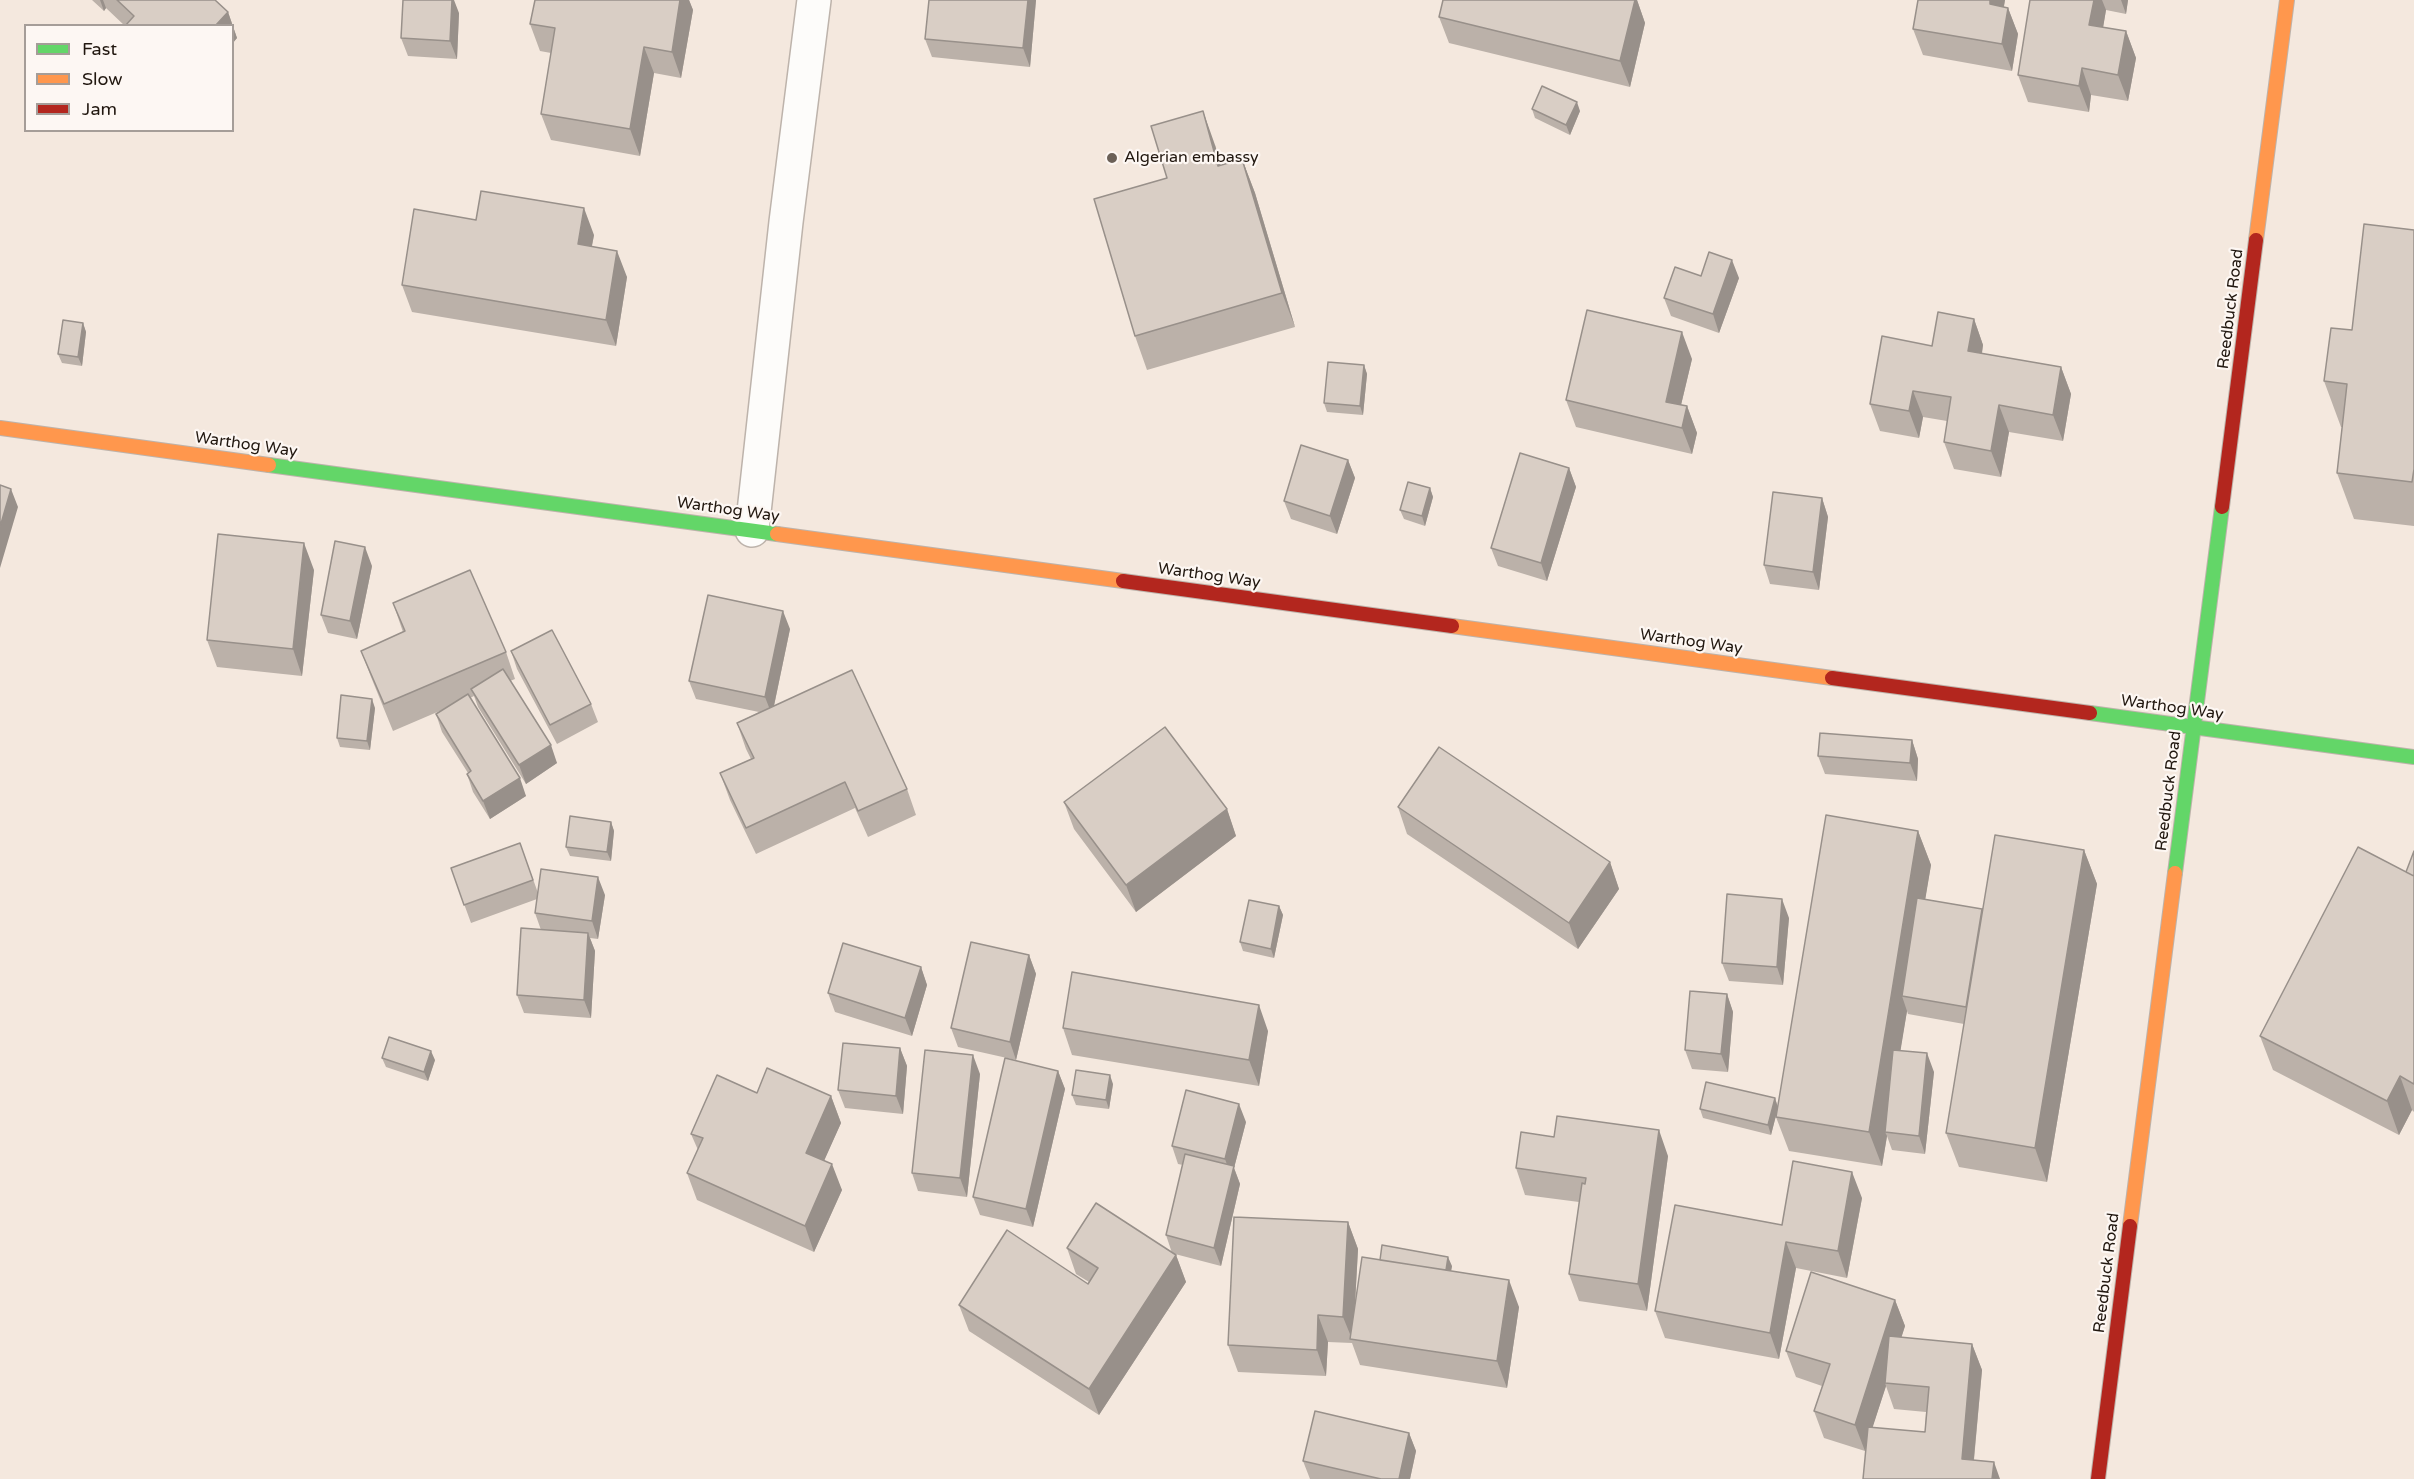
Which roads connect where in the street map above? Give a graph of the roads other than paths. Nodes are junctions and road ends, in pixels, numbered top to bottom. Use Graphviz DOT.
graph roads {
  1 [pos="814,0"];
  2 [pos="2287,0"];
  3 [pos="0,428"];
  4 [pos="752,530"];
  5 [pos="2194,727"];
  6 [pos="2414,757"];
  7 [pos="2098,1479"];
  1 -- 4 [label="street"];
  2 -- 5 [label="street, Reedbuck Road"];
  3 -- 4 [label="street, Warthog Way"];
  4 -- 5 [label="street, Warthog Way"];
  5 -- 6 [label="street, Warthog Way"];
  5 -- 7 [label="street, Reedbuck Road"];
}
